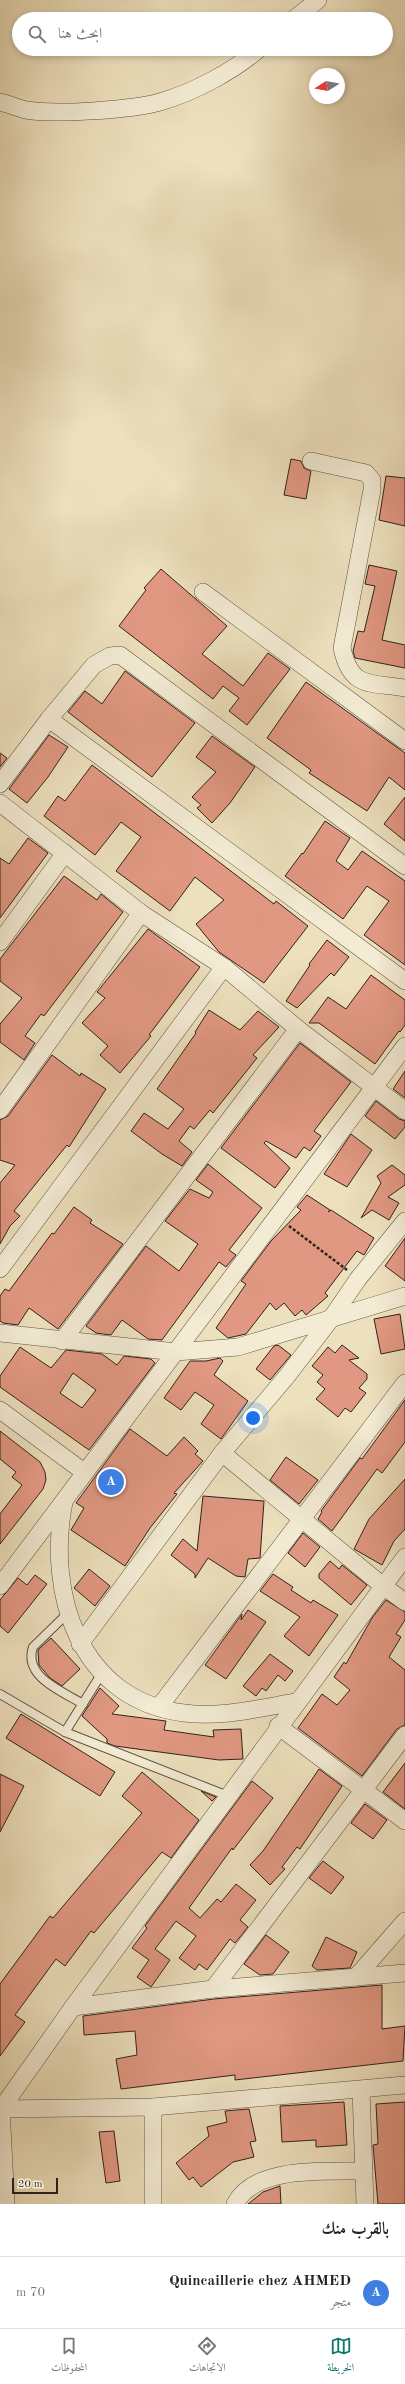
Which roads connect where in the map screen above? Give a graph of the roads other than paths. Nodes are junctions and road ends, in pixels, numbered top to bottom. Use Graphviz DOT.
graph roads {
  1 [pos="318,0"];
  2 [pos="303,12"];
  3 [pos="251,56"];
  4 [pos="0,102"];
  5 [pos="311,461"];
  6 [pos="203,592"];
  7 [pos="405,688"];
  8 [pos="49,719"];
  9 [pos="405,741"];
  10 [pos="0,784"];
  11 [pos="0,803"];
  12 [pos="65,853"];
  13 [pos="405,866"];
  14 [pos="142,912"];
  15 [pos="0,942"];
  16 [pos="224,967"];
  17 [pos="405,981"];
  18 [pos="298,1029"];
  19 [pos="405,1046"];
  20 [pos="374,1086"];
  21 [pos="0,1110"];
  22 [pos="405,1111"];
  23 [pos="405,1221"];
  24 [pos="0,1269"];
  25 [pos="405,1296"];
  26 [pos="330,1320"];
  27 [pos="0,1332"];
  28 [pos="62,1341"];
  29 [pos="176,1352"];
  30 [pos="405,1383"];
  31 [pos="0,1410"];
  32 [pos="222,1453"];
  33 [pos="84,1472"];
  34 [pos="65,1498"];
  35 [pos="301,1520"];
  36 [pos="405,1557"];
  37 [pos="0,1586"];
  38 [pos="383,1586"];
  39 [pos="405,1602"];
  40 [pos="68,1612"];
  41 [pos="80,1644"];
  42 [pos="102,1673"];
  43 [pos="0,1694"];
  44 [pos="296,1702"];
  45 [pos="83,1704"];
  46 [pos="159,1707"];
  47 [pos="278,1726"];
  48 [pos="65,1732"];
  49 [pos="405,1735"];
  50 [pos="365,1790"];
  51 [pos="228,1796"];
  52 [pos="405,1821"];
  53 [pos="405,1921"];
  54 [pos="405,1973"];
  55 [pos="356,1977"];
  56 [pos="214,1989"];
  57 [pos="73,2007"];
  58 [pos="405,2086"];
  59 [pos="361,2090"];
  60 [pos="153,2107"];
  61 [pos="1,2109"];
  62 [pos="364,2171"];
  63 [pos="6,2204"];
  64 [pos="153,2204"];
  65 [pos="235,2204"];
  66 [pos="365,2204"];
  1 -- 2 [label="street"];
  3 -- 4 [label="street"];
  5 -- 7 [label="street"];
  6 -- 9 [label="street"];
  8 -- 10 [label="street"];
  8 -- 13 [label="street"];
  8 -- 17 [label="street"];
  11 -- 12 [label="street"];
  12 -- 14 [label="street"];
  12 -- 15 [label="street"];
  14 -- 16 [label="street"];
  14 -- 21 [label="street"];
  16 -- 18 [label="street"];
  16 -- 24 [label="street"];
  18 -- 20 [label="street"];
  18 -- 28 [label="street"];
  19 -- 20 [label="street"];
  20 -- 22 [label="street"];
  20 -- 29 [label="street"];
  23 -- 26 [label="street"];
  25 -- 26 [label="street"];
  26 -- 29 [label="street"];
  26 -- 32 [label="street"];
  27 -- 28 [label="street"];
  28 -- 29 [label="street"];
  29 -- 33 [label="street"];
  30 -- 35 [label="street"];
  31 -- 33 [label="street"];
  32 -- 35 [label="street"];
  32 -- 41 [label="street"];
  33 -- 34 [label="street"];
  34 -- 37 [label="street"];
  34 -- 40 [label="street"];
  35 -- 38 [label="street"];
  35 -- 46 [label="street"];
  36 -- 38 [label="street"];
  38 -- 39 [label="street"];
  38 -- 44 [label="street"];
  40 -- 41 [label="street"];
  40 -- 45 [label="lane"];
  41 -- 42 [label="street"];
  42 -- 45 [label="lane"];
  42 -- 46 [label="street"];
  43 -- 48 [label="lane"];
  44 -- 46 [label="street"];
  44 -- 47 [label="street"];
  45 -- 48 [label="lane"];
  47 -- 50 [label="street"];
  47 -- 51 [label="street"];
  48 -- 51 [label="lane"];
  49 -- 50 [label="street"];
  50 -- 52 [label="street"];
  50 -- 56 [label="street"];
  51 -- 57 [label="street"];
  53 -- 55 [label="street"];
  54 -- 55 [label="street"];
  55 -- 56 [label="street"];
  56 -- 57 [label="street"];
  57 -- 61 [label="street"];
  58 -- 59 [label="street"];
  59 -- 60 [label="street"];
  59 -- 62 [label="street"];
  60 -- 61 [label="street"];
  60 -- 64 [label="street"];
  61 -- 63 [label="street"];
  62 -- 65 [label="street"];
  62 -- 66 [label="street"];
}
